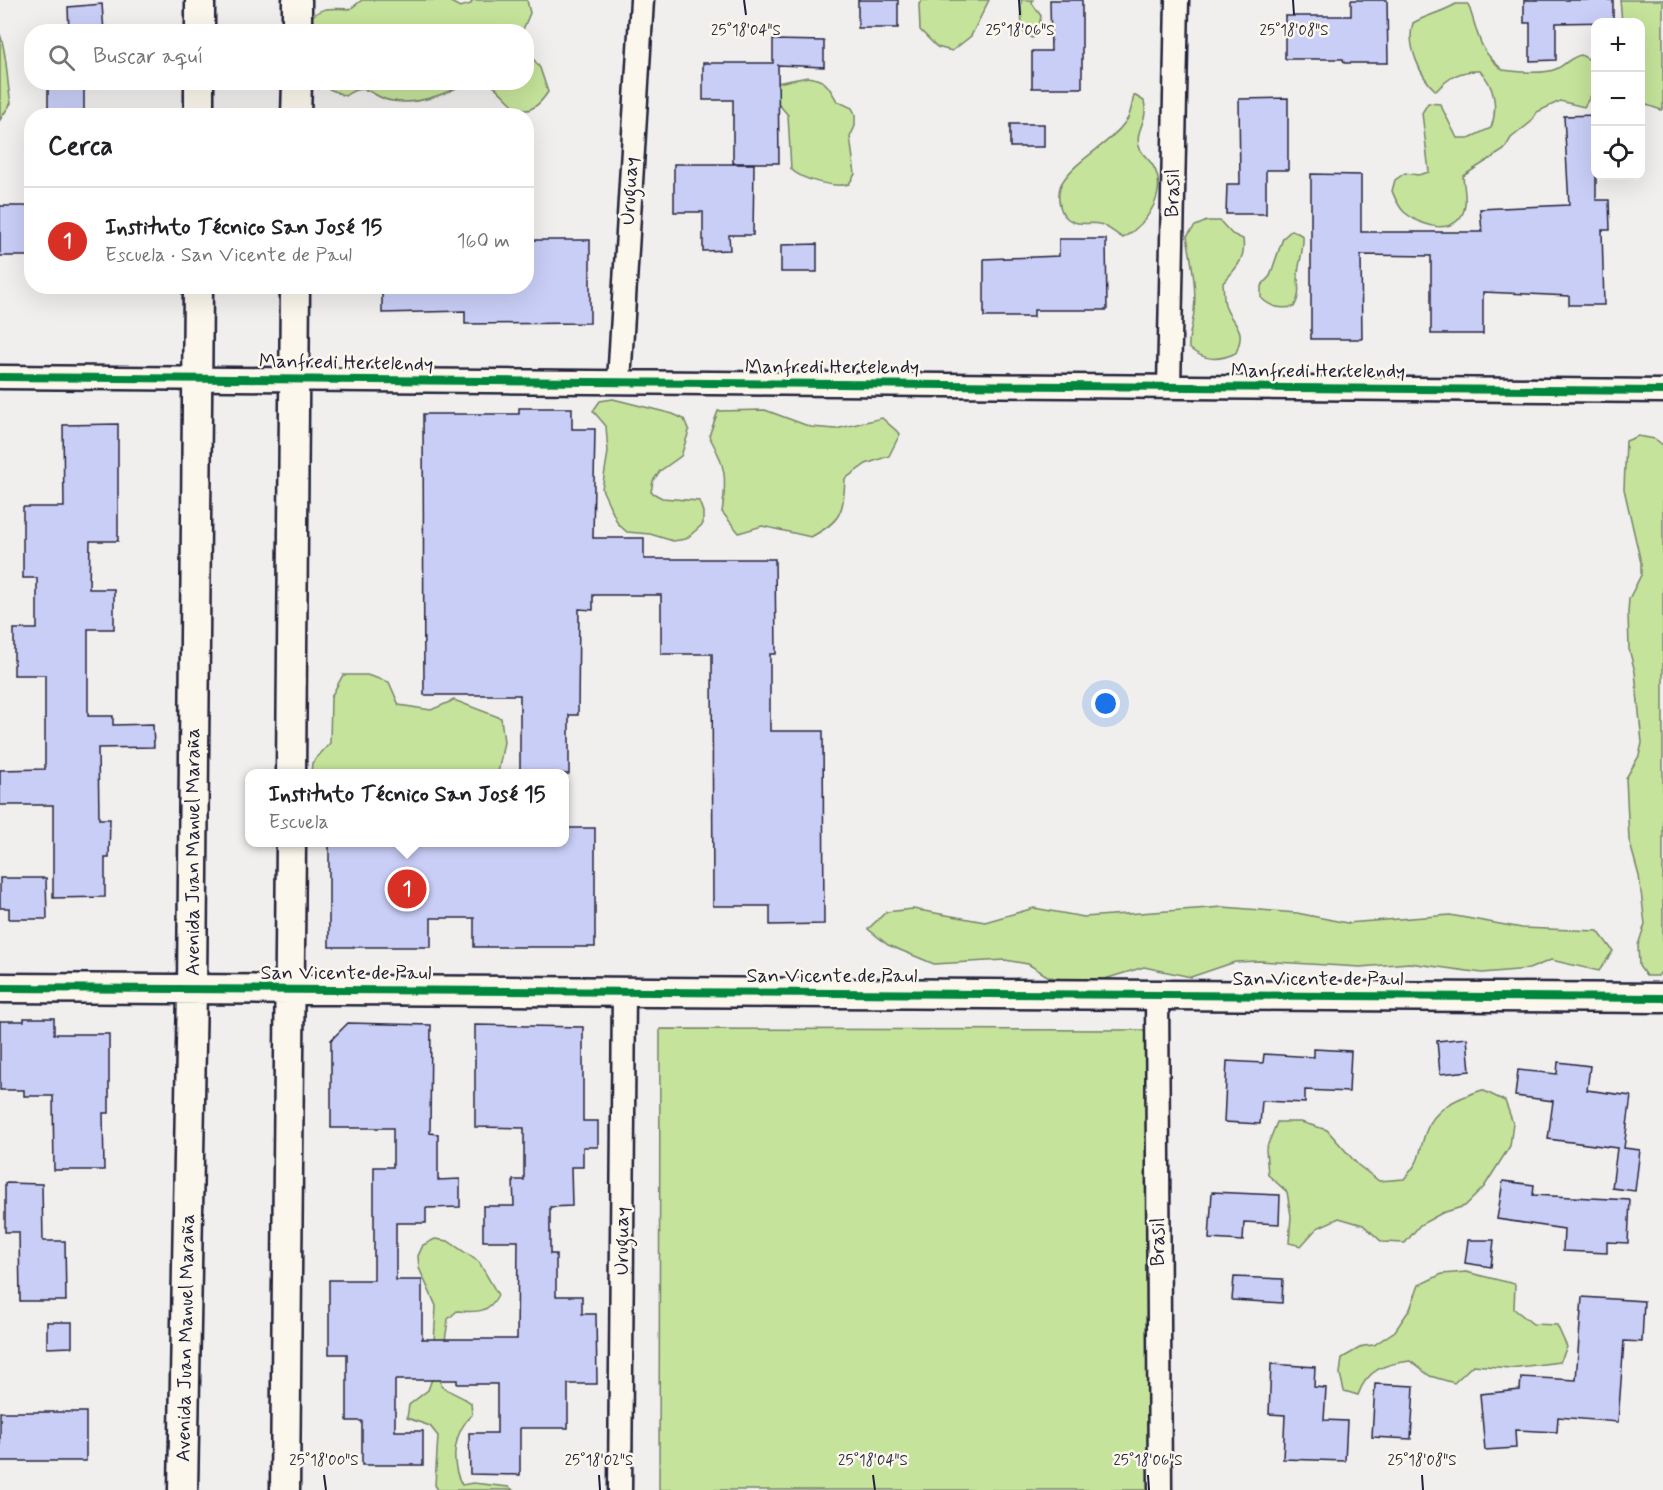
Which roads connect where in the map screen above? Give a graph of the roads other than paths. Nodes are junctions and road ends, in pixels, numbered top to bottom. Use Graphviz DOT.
graph roads {
  1 [pos="200,0"];
  2 [pos="297,0"];
  3 [pos="642,0"];
  4 [pos="1177,0"];
  5 [pos="200,24"];
  6 [pos="297,24"];
  7 [pos="199,90"];
  8 [pos="297,90"];
  9 [pos="199,108"];
  10 [pos="296,108"];
  11 [pos="198,294"];
  12 [pos="295,294"];
  13 [pos="0,377"];
  14 [pos="197,378"];
  15 [pos="295,379"];
  16 [pos="619,382"];
  17 [pos="1169,387"];
  18 [pos="1663,391"];
  19 [pos="291,769"];
  20 [pos="291,847"];
  21 [pos="0,988"];
  22 [pos="192,989"];
  23 [pos="289,990"];
  24 [pos="624,991"];
  25 [pos="1157,994"];
  26 [pos="1663,998"];
  27 [pos="183,1490"];
  28 [pos="285,1490"];
  29 [pos="620,1490"];
  30 [pos="1160,1490"];
  1 -- 5 [label="street"];
  2 -- 6 [label="street"];
  3 -- 16 [label="street, Uruguay"];
  4 -- 17 [label="street, Brasil"];
  7 -- 9 [label="street"];
  8 -- 10 [label="street"];
  11 -- 14 [label="street, Avenida Juan Manuel Maraña"];
  12 -- 15 [label="street"];
  13 -- 14 [label="street, Manfredi Hertelendy"];
  14 -- 15 [label="street, Manfredi Hertelendy"];
  14 -- 22 [label="street, Avenida Juan Manuel Maraña"];
  15 -- 16 [label="street, Manfredi Hertelendy"];
  15 -- 19 [label="street"];
  16 -- 17 [label="street, Manfredi Hertelendy"];
  17 -- 18 [label="street, Manfredi Hertelendy"];
  20 -- 23 [label="street"];
  21 -- 22 [label="street, San Vicente de Paul"];
  22 -- 23 [label="street, San Vicente de Paul"];
  22 -- 27 [label="street, Avenida Juan Manuel Maraña"];
  23 -- 24 [label="street, San Vicente de Paul"];
  23 -- 28 [label="street"];
  24 -- 25 [label="street, San Vicente de Paul"];
  24 -- 29 [label="street, Uruguay"];
  25 -- 26 [label="street, San Vicente de Paul"];
  25 -- 30 [label="street, Brasil"];
}
